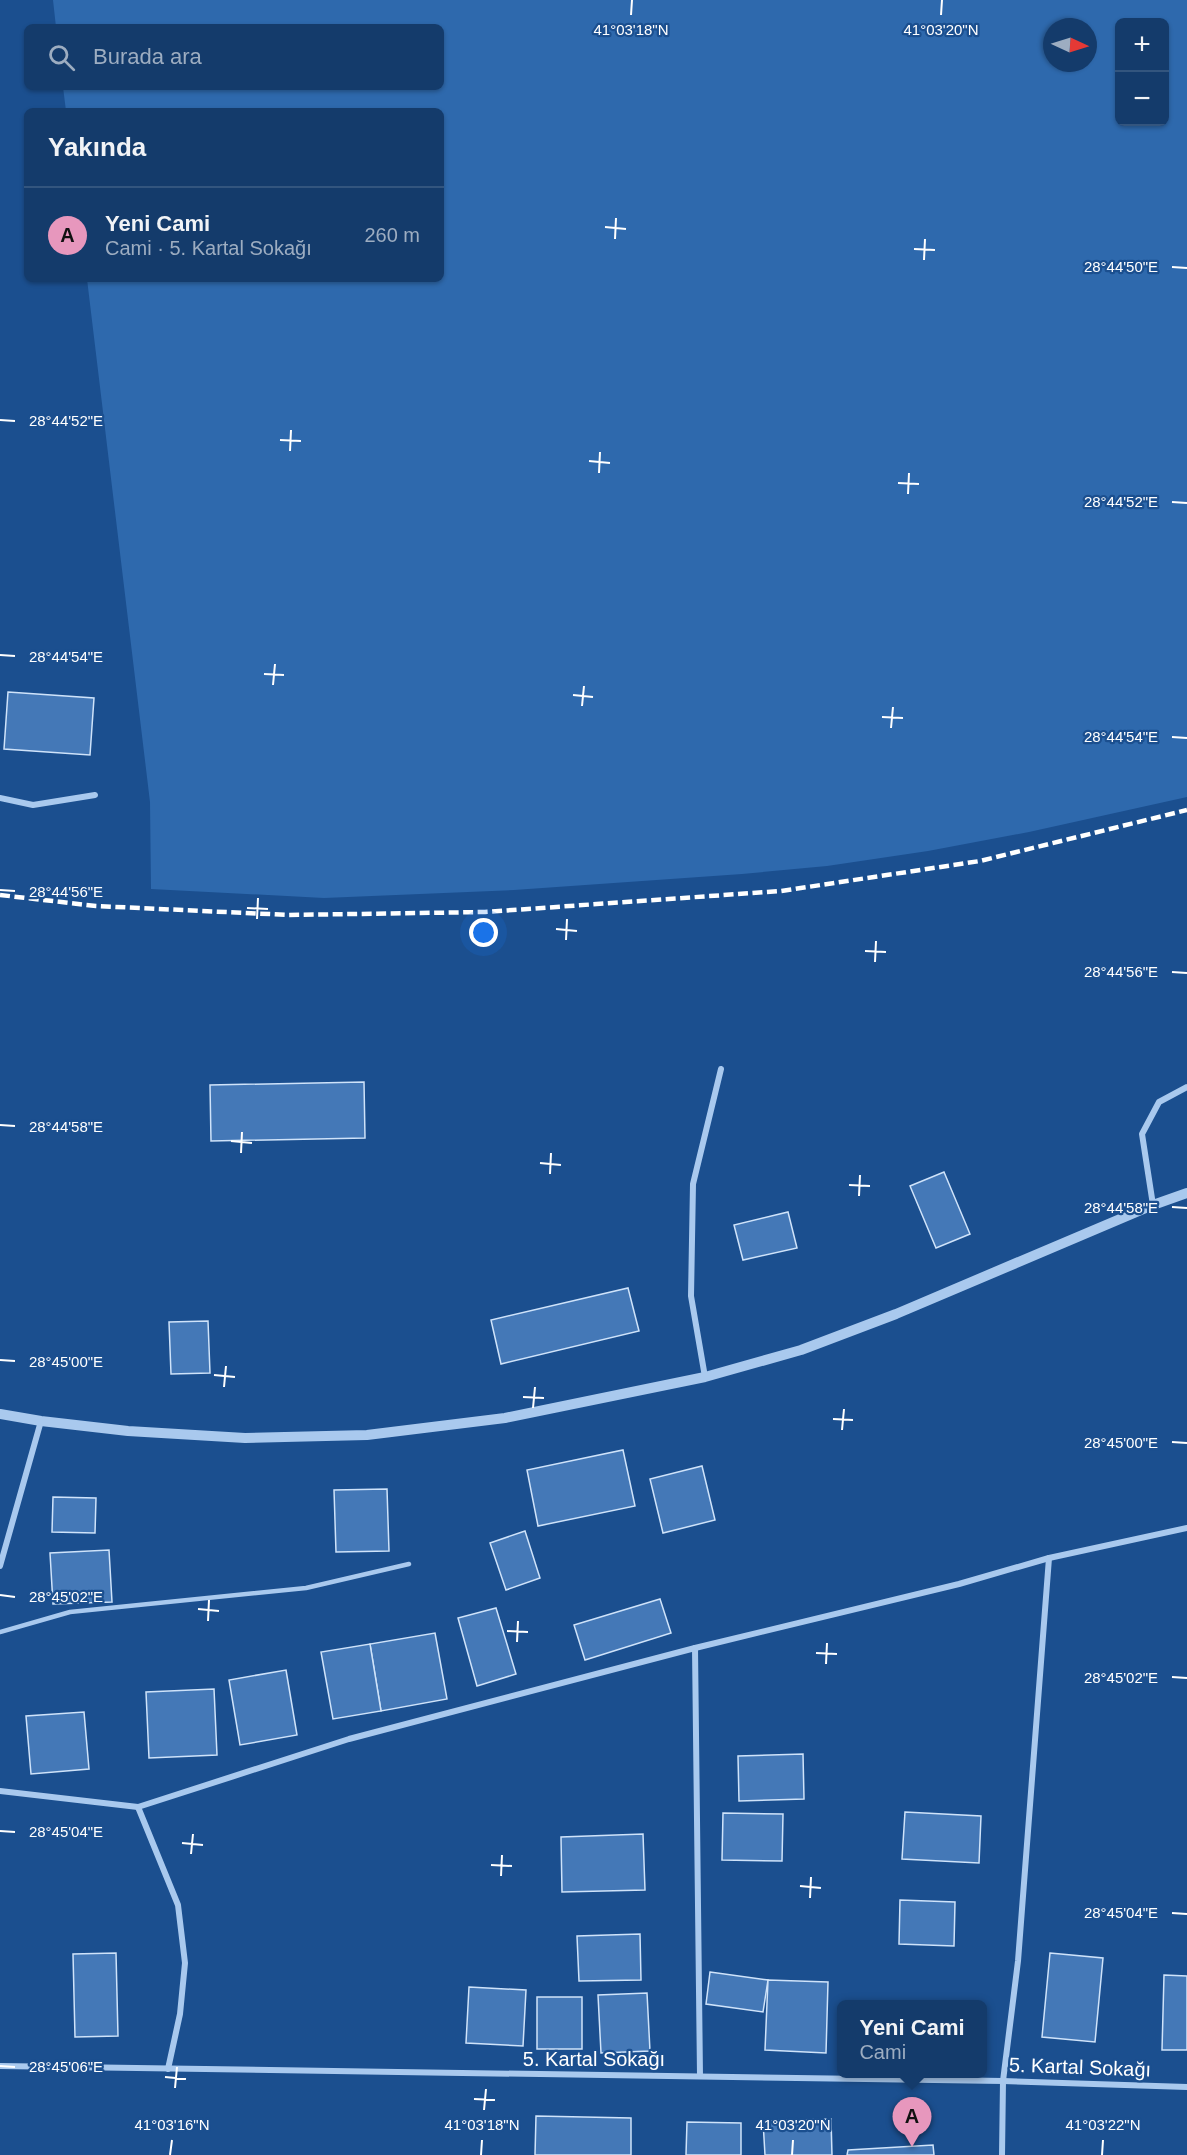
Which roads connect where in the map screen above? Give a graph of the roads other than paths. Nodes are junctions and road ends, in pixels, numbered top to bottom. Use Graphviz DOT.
graph roads {
  1 [pos="95,795"];
  2 [pos="0,798"];
  3 [pos="721,1069"];
  4 [pos="1187,1087"];
  5 [pos="1187,1193"];
  6 [pos="1153,1204"];
  7 [pos="705,1377"];
  8 [pos="0,1414"];
  9 [pos="41,1421"];
  10 [pos="1187,1528"];
  11 [pos="1049,1558"];
  12 [pos="410,1564"];
  13 [pos="0,1566"];
  14 [pos="0,1632"];
  15 [pos="695,1648"];
  16 [pos="0,1791"];
  17 [pos="138,1807"];
  18 [pos="0,2066"];
  19 [pos="168,2069"];
  20 [pos="699,2076"];
  21 [pos="1003,2081"];
  22 [pos="1187,2087"];
  23 [pos="1002,2155"];
  1 -- 2 [label="street"];
  3 -- 7 [label="street"];
  4 -- 6 [label="street"];
  5 -- 6 [label="street"];
  6 -- 7 [label="street"];
  7 -- 9 [label="street"];
  8 -- 9 [label="street"];
  9 -- 13 [label="street"];
  10 -- 11 [label="street"];
  11 -- 15 [label="street"];
  11 -- 21 [label="street"];
  12 -- 14 [label="lane"];
  15 -- 17 [label="street"];
  15 -- 20 [label="street"];
  16 -- 17 [label="street"];
  17 -- 19 [label="street"];
  18 -- 19 [label="street, 5. Kartal Sokağı"];
  19 -- 20 [label="street, 5. Kartal Sokağı"];
  20 -- 21 [label="street, 5. Kartal Sokağı"];
  21 -- 22 [label="street, 5. Kartal Sokağı"];
  21 -- 23 [label="street"];
}
